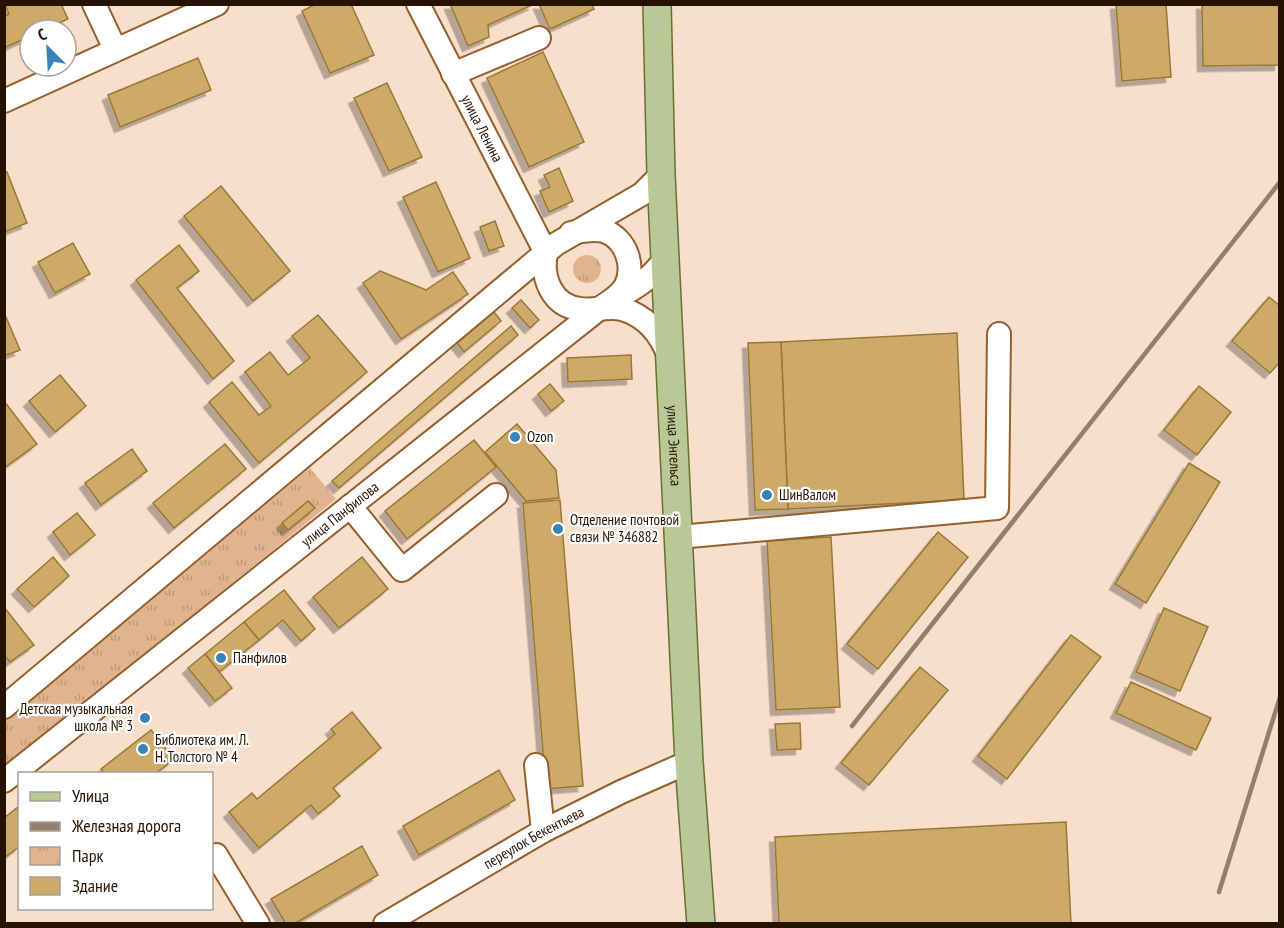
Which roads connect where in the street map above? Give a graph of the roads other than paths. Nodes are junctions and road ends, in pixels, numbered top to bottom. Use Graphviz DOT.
graph roads {
  1 [pos="94,4"];
  2 [pos="217,4"];
  3 [pos="418,4"];
  4 [pos="657,4"];
  5 [pos="539,38"];
  6 [pos="115,49"];
  7 [pos="453,74"];
  8 [pos="4,101"];
  9 [pos="661,175"];
  10 [pos="571,233"];
  11 [pos="546,253"];
  12 [pos="665,259"];
  13 [pos="606,304"];
  14 [pos="999,334"];
  15 [pos="671,361"];
  16 [pos="496,495"];
  17 [pos="350,506"];
  18 [pos="679,537"];
  19 [pos="4,707"];
  20 [pos="689,762"];
  21 [pos="536,765"];
  22 [pos="4,781"];
  23 [pos="543,831"];
  24 [pos="216,855"];
  25 [pos="258,924"];
  26 [pos="385,924"];
  27 [pos="701,924"];
  1 -- 6 [label="street"];
  2 -- 6 [label="street"];
  3 -- 7 [label="street, улица Ленина"];
  4 -- 9 [label="main road, улица Энгельса"];
  5 -- 7 [label="street"];
  6 -- 8 [label="street"];
  7 -- 11 [label="street, улица Ленина"];
  9 -- 10 [label="street"];
  9 -- 12 [label="main road, улица Энгельса"];
  10 -- 11 [label="street"];
  10 -- 13 [label="street"];
  11 -- 13 [label="street"];
  11 -- 19 [label="street"];
  12 -- 13 [label="street, улица Панфилова"];
  12 -- 15 [label="main road, улица Энгельса"];
  13 -- 15 [label="street"];
  13 -- 17 [label="street, улица Панфилова"];
  14 -- 18 [label="street"];
  15 -- 18 [label="main road, улица Энгельса"];
  16 -- 17 [label="street"];
  17 -- 22 [label="street, улица Панфилова"];
  18 -- 20 [label="main road, улица Энгельса"];
  20 -- 23 [label="street, переулок Бекентьева"];
  20 -- 27 [label="main road, улица Энгельса"];
  21 -- 23 [label="street"];
  23 -- 26 [label="street, переулок Бекентьева"];
  24 -- 25 [label="street"];
}
